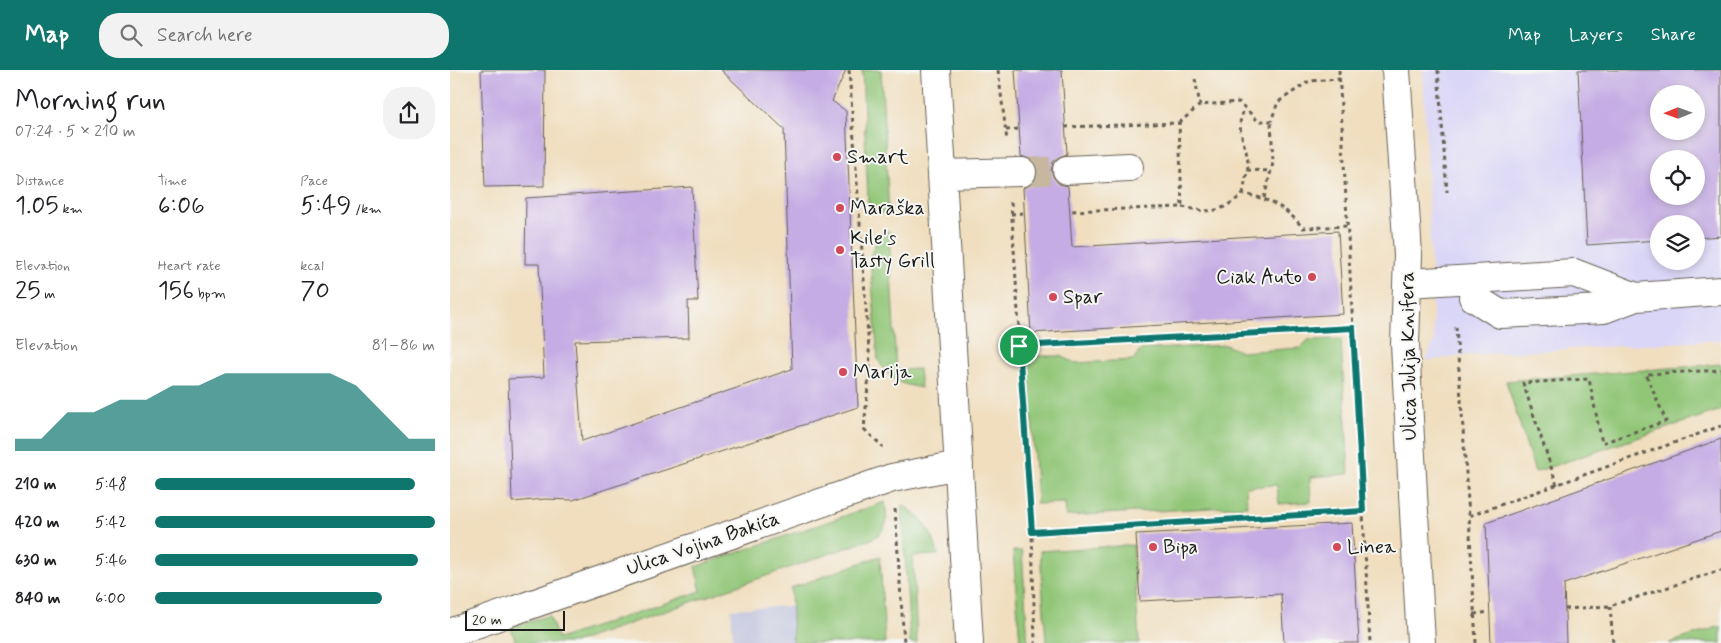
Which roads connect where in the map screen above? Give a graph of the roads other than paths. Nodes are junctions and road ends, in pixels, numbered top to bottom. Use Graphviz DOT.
graph roads {
  1 [pos="936,70"];
  2 [pos="1396,70"];
  3 [pos="1129,167"];
  4 [pos="1068,170"];
  5 [pos="1015,172"];
  6 [pos="942,174"];
  7 [pos="1721,291"];
  8 [pos="1408,293"];
  9 [pos="1626,293"];
  10 [pos="959,465"];
  11 [pos="450,633"];
  12 [pos="969,643"];
  13 [pos="1421,643"];
  1 -- 6 [label="street"];
  2 -- 8 [label="street, Ulica Julija Knifera"];
  3 -- 4 [label="street"];
  5 -- 6 [label="street"];
  6 -- 10 [label="street"];
  7 -- 9 [label="street"];
  8 -- 9 [label="street"];
  8 -- 9 [label="street"];
  8 -- 13 [label="street, Ulica Julija Knifera"];
  10 -- 11 [label="street, Ulica Vojina Bakića"];
  10 -- 12 [label="street"];
}
